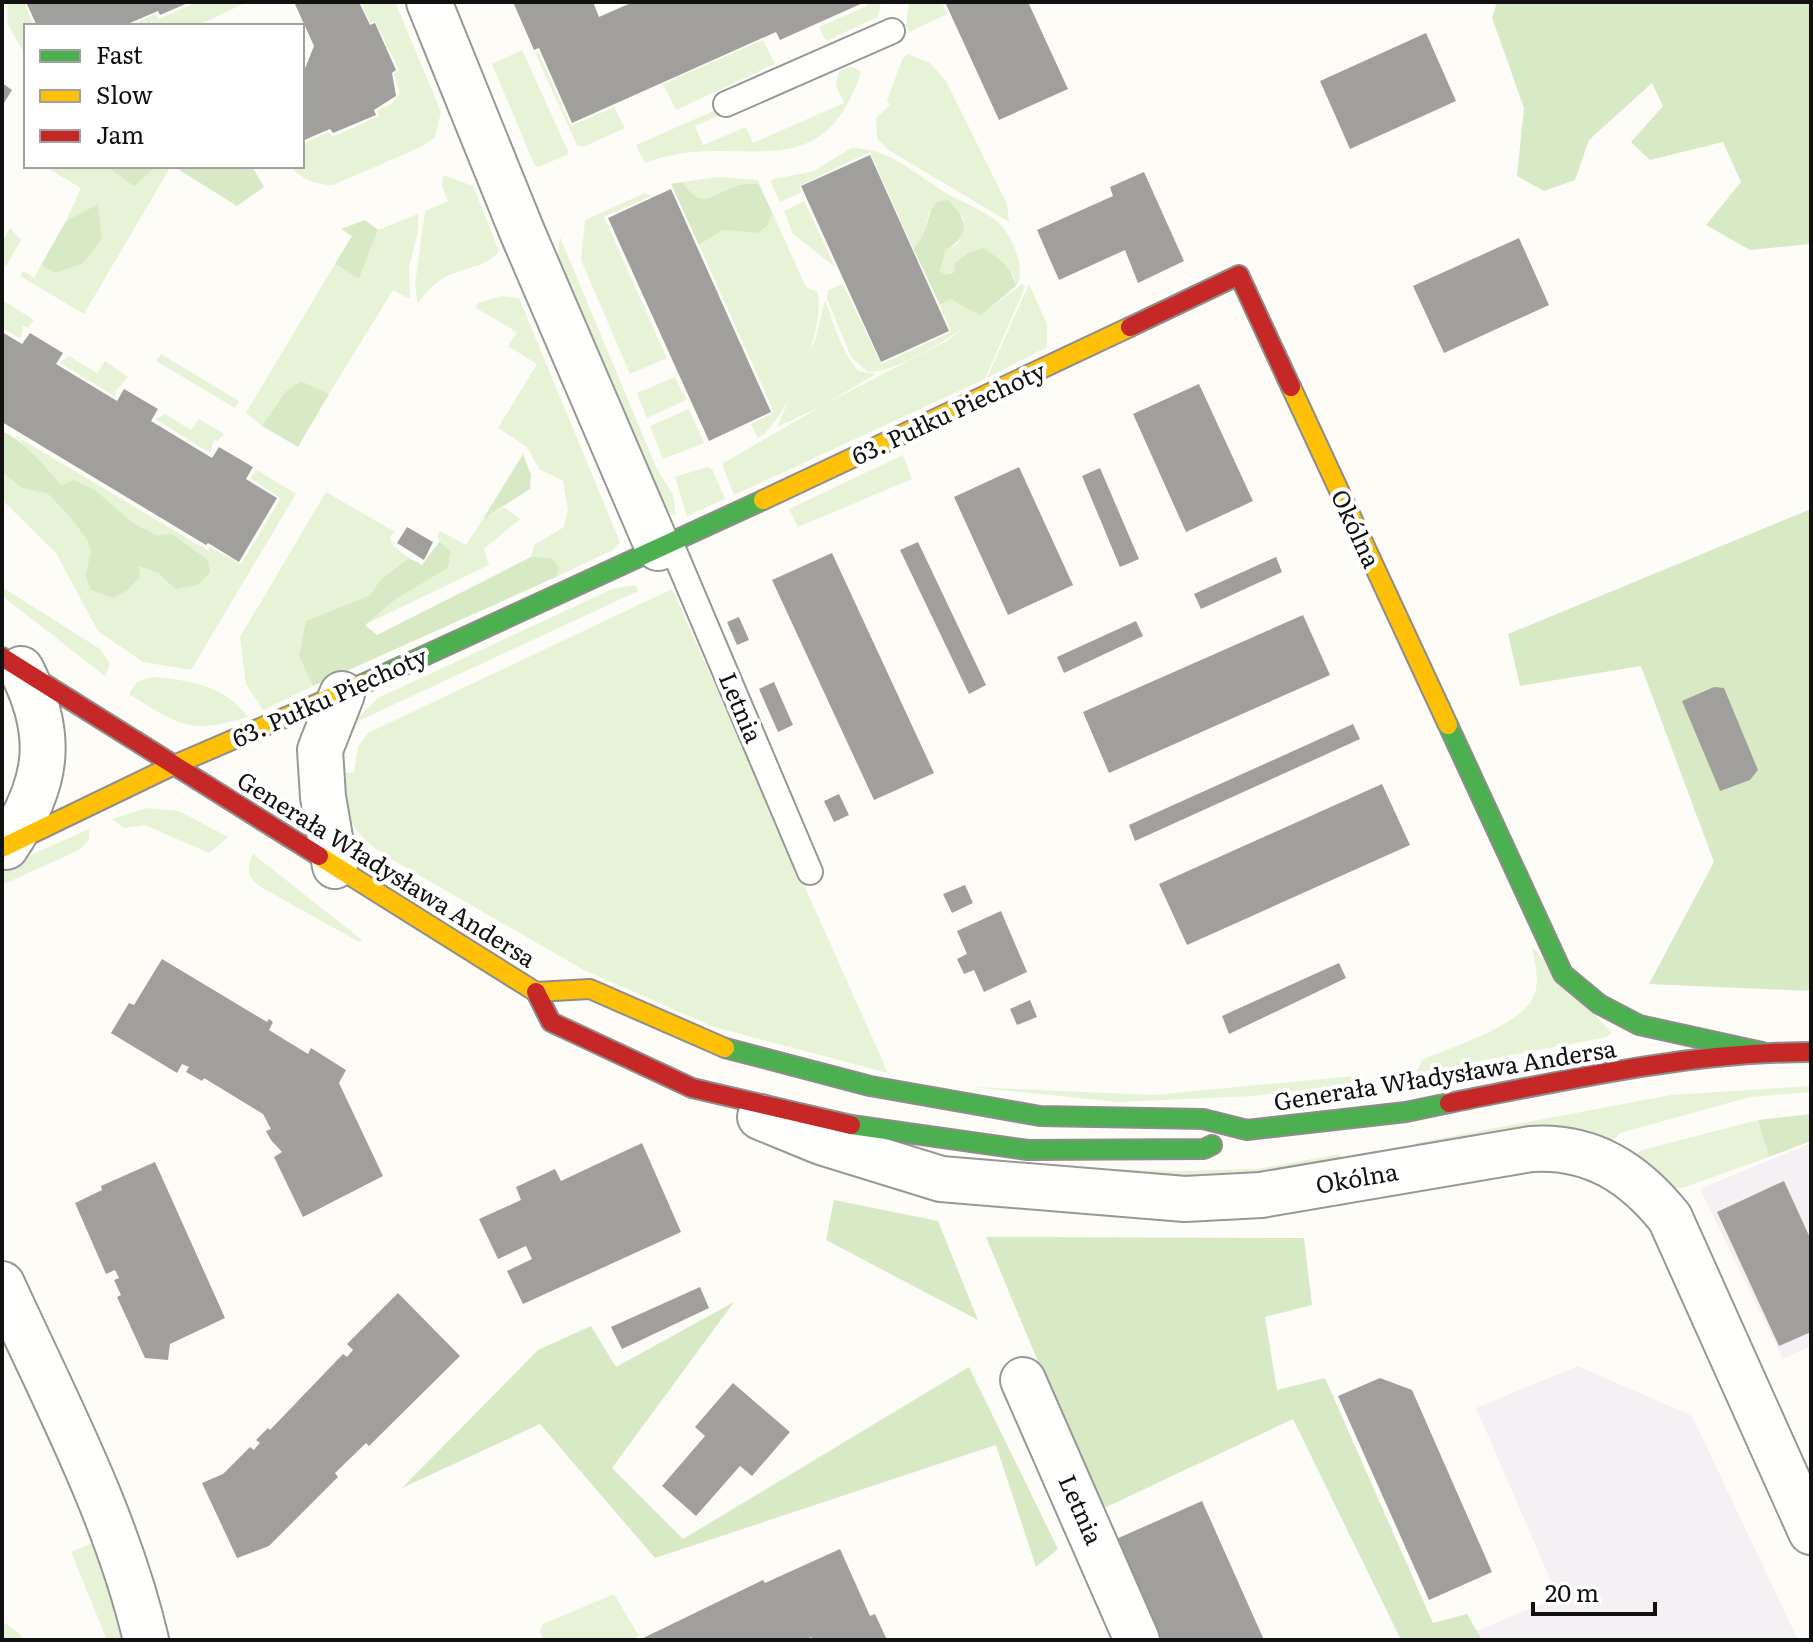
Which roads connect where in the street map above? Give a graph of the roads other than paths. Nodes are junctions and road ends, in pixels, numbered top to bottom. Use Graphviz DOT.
graph roads {
  1 [pos="429,2"];
  2 [pos="892,31"];
  3 [pos="726,104"];
  4 [pos="1239,275"];
  5 [pos="664,546"];
  6 [pos="11,663"];
  7 [pos="342,694"];
  8 [pos="174,765"];
  9 [pos="4,848"];
  10 [pos="335,866"];
  11 [pos="810,872"];
  12 [pos="536,992"];
  13 [pos="1762,1052"];
  14 [pos="1811,1052"];
  15 [pos="692,1088"];
  16 [pos="1247,1130"];
  17 [pos="2,1284"];
  18 [pos="1023,1380"];
  19 [pos="1811,1532"];
  20 [pos="146,1640"];
  21 [pos="1137,1640"];
  1 -- 5 [label="street"];
  2 -- 3 [label="lane"];
  4 -- 5 [label="main road, 63. Pułku Piechoty"];
  4 -- 13 [label="main road, Okólna"];
  5 -- 7 [label="main road, 63. Pułku Piechoty"];
  5 -- 11 [label="lane, Letnia"];
  6 -- 8 [label="main road, Generała Władysława Andersa"];
  6 -- 9 [label="street"];
  7 -- 8 [label="main road, 63. Pułku Piechoty"];
  7 -- 10 [label="street"];
  8 -- 9 [label="main road, 63. Pułku Piechoty"];
  8 -- 10 [label="main road, Generała Władysława Andersa"];
  10 -- 12 [label="main road, Generała Władysława Andersa"];
  12 -- 15 [label="main road"];
  12 -- 16 [label="main road, Generała Władysława Andersa"];
  13 -- 14 [label="main road, Generała Władysława Andersa"];
  13 -- 16 [label="main road, Generała Władysława Andersa"];
  15 -- 16 [label="main road"];
  15 -- 19 [label="street, Okólna"];
  17 -- 20 [label="street"];
  18 -- 21 [label="street, Letnia"];
}
